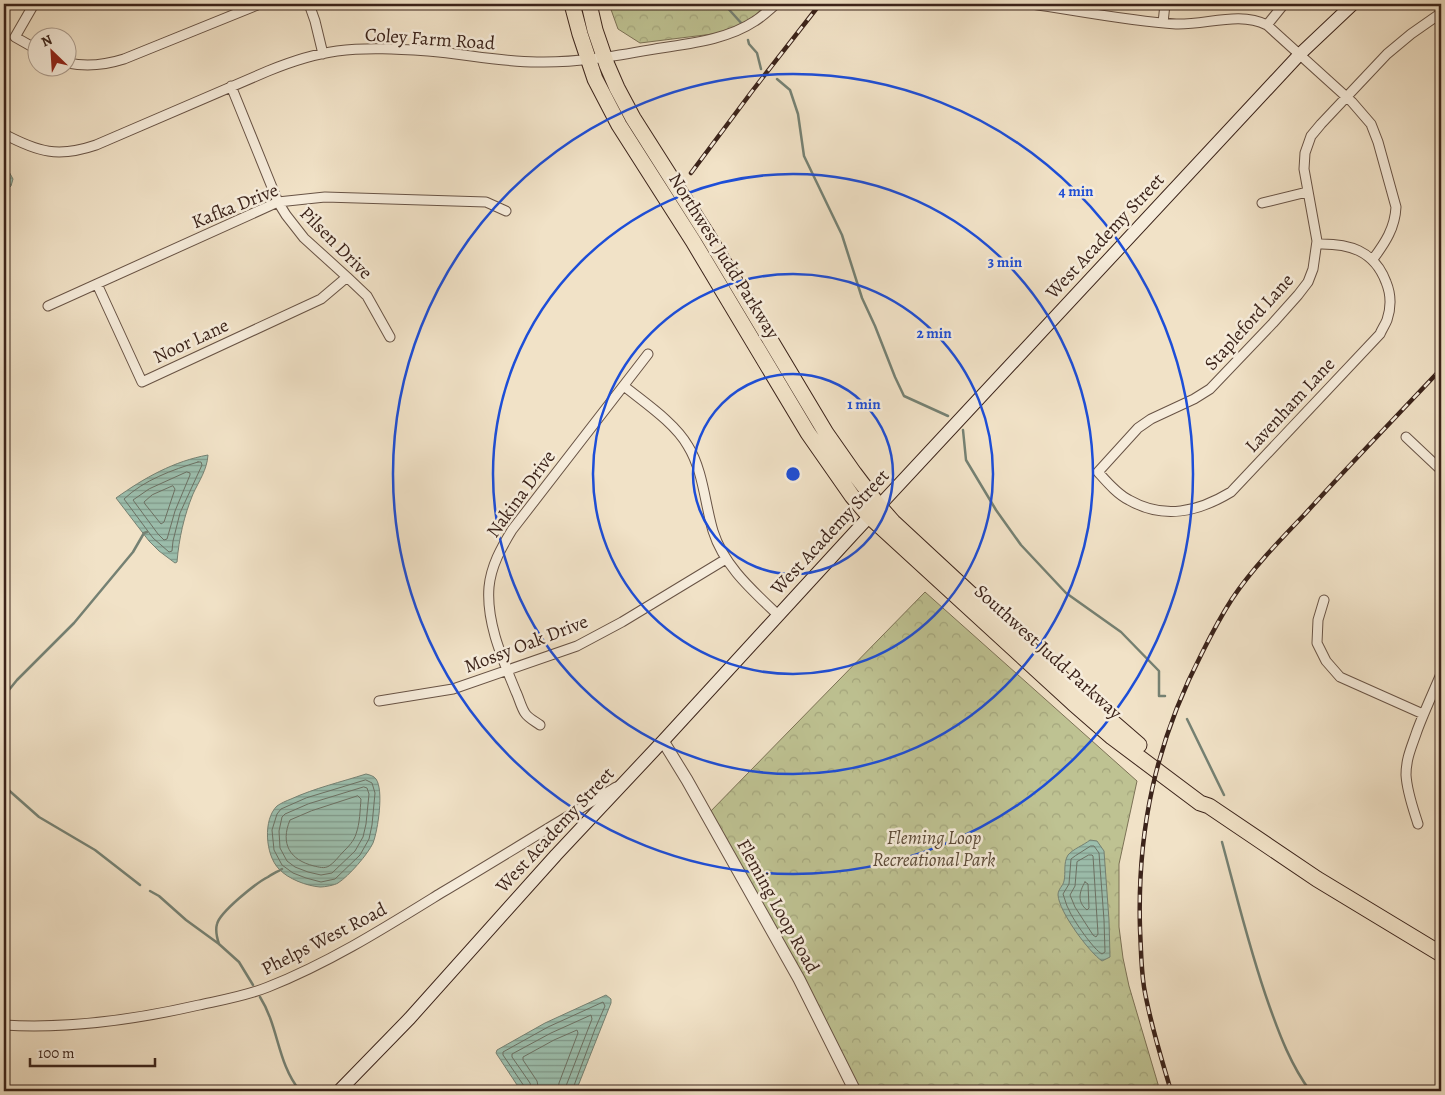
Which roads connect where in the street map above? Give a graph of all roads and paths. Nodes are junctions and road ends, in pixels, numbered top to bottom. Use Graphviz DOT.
graph roads {
  1 [pos="34,4"];
  2 [pos="260,4"];
  3 [pos="309,4"];
  4 [pos="572,4"];
  5 [pos="589,4"];
  6 [pos="776,4"];
  7 [pos="1032,4"];
  8 [pos="1164,4"];
  9 [pos="1284,4"];
  10 [pos="1353,4"];
  11 [pos="1441,13"];
  12 [pos="1163,23"];
  13 [pos="1267,25"];
  14 [pos="28,44"];
  15 [pos="323,54"];
  16 [pos="1300,54"];
  17 [pos="604,58"];
  18 [pos="588,59"];
  19 [pos="78,64"];
  20 [pos="231,86"];
  21 [pos="1347,97"];
  22 [pos="4,134"];
  23 [pos="1308,192"];
  24 [pos="278,202"];
  25 [pos="1262,203"];
  26 [pos="506,211"];
  27 [pos="1317,244"];
  28 [pos="1373,259"];
  29 [pos="347,277"];
  30 [pos="97,284"];
  31 [pos="48,306"];
  32 [pos="390,337"];
  33 [pos="648,354"];
  34 [pos="624,386"];
  35 [pos="1406,437"];
  36 [pos="1441,470"];
  37 [pos="1098,472"];
  38 [pos="874,511"];
  39 [pos="726,559"];
  40 [pos="1324,600"];
  41 [pos="778,615"];
  42 [pos="507,671"];
  43 [pos="1441,674"];
  44 [pos="379,701"];
  45 [pos="1423,714"];
  46 [pos="540,725"];
  47 [pos="663,742"];
  48 [pos="625,781"];
  49 [pos="1418,824"];
  50 [pos="1441,954"];
  51 [pos="4,1025"];
  52 [pos="339,1091"];
  53 [pos="855,1091"];
  1 -- 14 [label="street"];
  2 -- 19 [label="street"];
  3 -- 15 [label="street"];
  4 -- 18 [label="highway, Northwest Judd Parkway"];
  5 -- 17 [label="highway, Northwest Judd Parkway"];
  6 -- 17 [label="street, Coley Farm Road"];
  7 -- 12 [label="street"];
  8 -- 12 [label="street"];
  9 -- 13 [label="street"];
  10 -- 16 [label="main road, West Academy Street"];
  11 -- 21 [label="street, Stapleford Lane"];
  12 -- 13 [label="street"];
  13 -- 16 [label="street"];
  15 -- 18 [label="street, Coley Farm Road"];
  15 -- 20 [label="street, Coley Farm Road"];
  16 -- 21 [label="street"];
  16 -- 38 [label="main road, West Academy Street"];
  17 -- 18 [label="street, Coley Farm Road"];
  17 -- 38 [label="highway, Northwest Judd Parkway"];
  18 -- 38 [label="highway, Northwest Judd Parkway"];
  20 -- 22 [label="street, Coley Farm Road"];
  20 -- 24 [label="street, Pilsen Drive"];
  21 -- 23 [label="street, Stapleford Lane"];
  21 -- 28 [label="street"];
  23 -- 25 [label="street"];
  23 -- 27 [label="street, Stapleford Lane"];
  24 -- 26 [label="street, Kafka Drive"];
  24 -- 29 [label="street, Pilsen Drive"];
  24 -- 30 [label="street, Kafka Drive"];
  27 -- 28 [label="street"];
  27 -- 37 [label="street, Stapleford Lane"];
  28 -- 37 [label="street, Lavenham Lane"];
  29 -- 30 [label="street, Noor Lane"];
  29 -- 32 [label="street, Pilsen Drive"];
  30 -- 31 [label="street, Kafka Drive"];
  33 -- 34 [label="street, Nakina Drive"];
  34 -- 39 [label="street"];
  34 -- 42 [label="street, Nakina Drive"];
  35 -- 36 [label="street"];
  38 -- 41 [label="main road, West Academy Street"];
  38 -- 50 [label="highway, Southwest Judd Parkway"];
  39 -- 41 [label="street"];
  39 -- 42 [label="street, Mossy Oak Drive"];
  40 -- 45 [label="street"];
  41 -- 47 [label="main road, West Academy Street"];
  42 -- 44 [label="street, Mossy Oak Drive"];
  42 -- 46 [label="street, Nakina Drive"];
  43 -- 45 [label="street"];
  45 -- 49 [label="street"];
  47 -- 48 [label="main road, West Academy Street"];
  47 -- 53 [label="street, Fleming Loop Road"];
  48 -- 51 [label="street, Phelps West Road"];
  48 -- 52 [label="main road, West Academy Street"];
}
